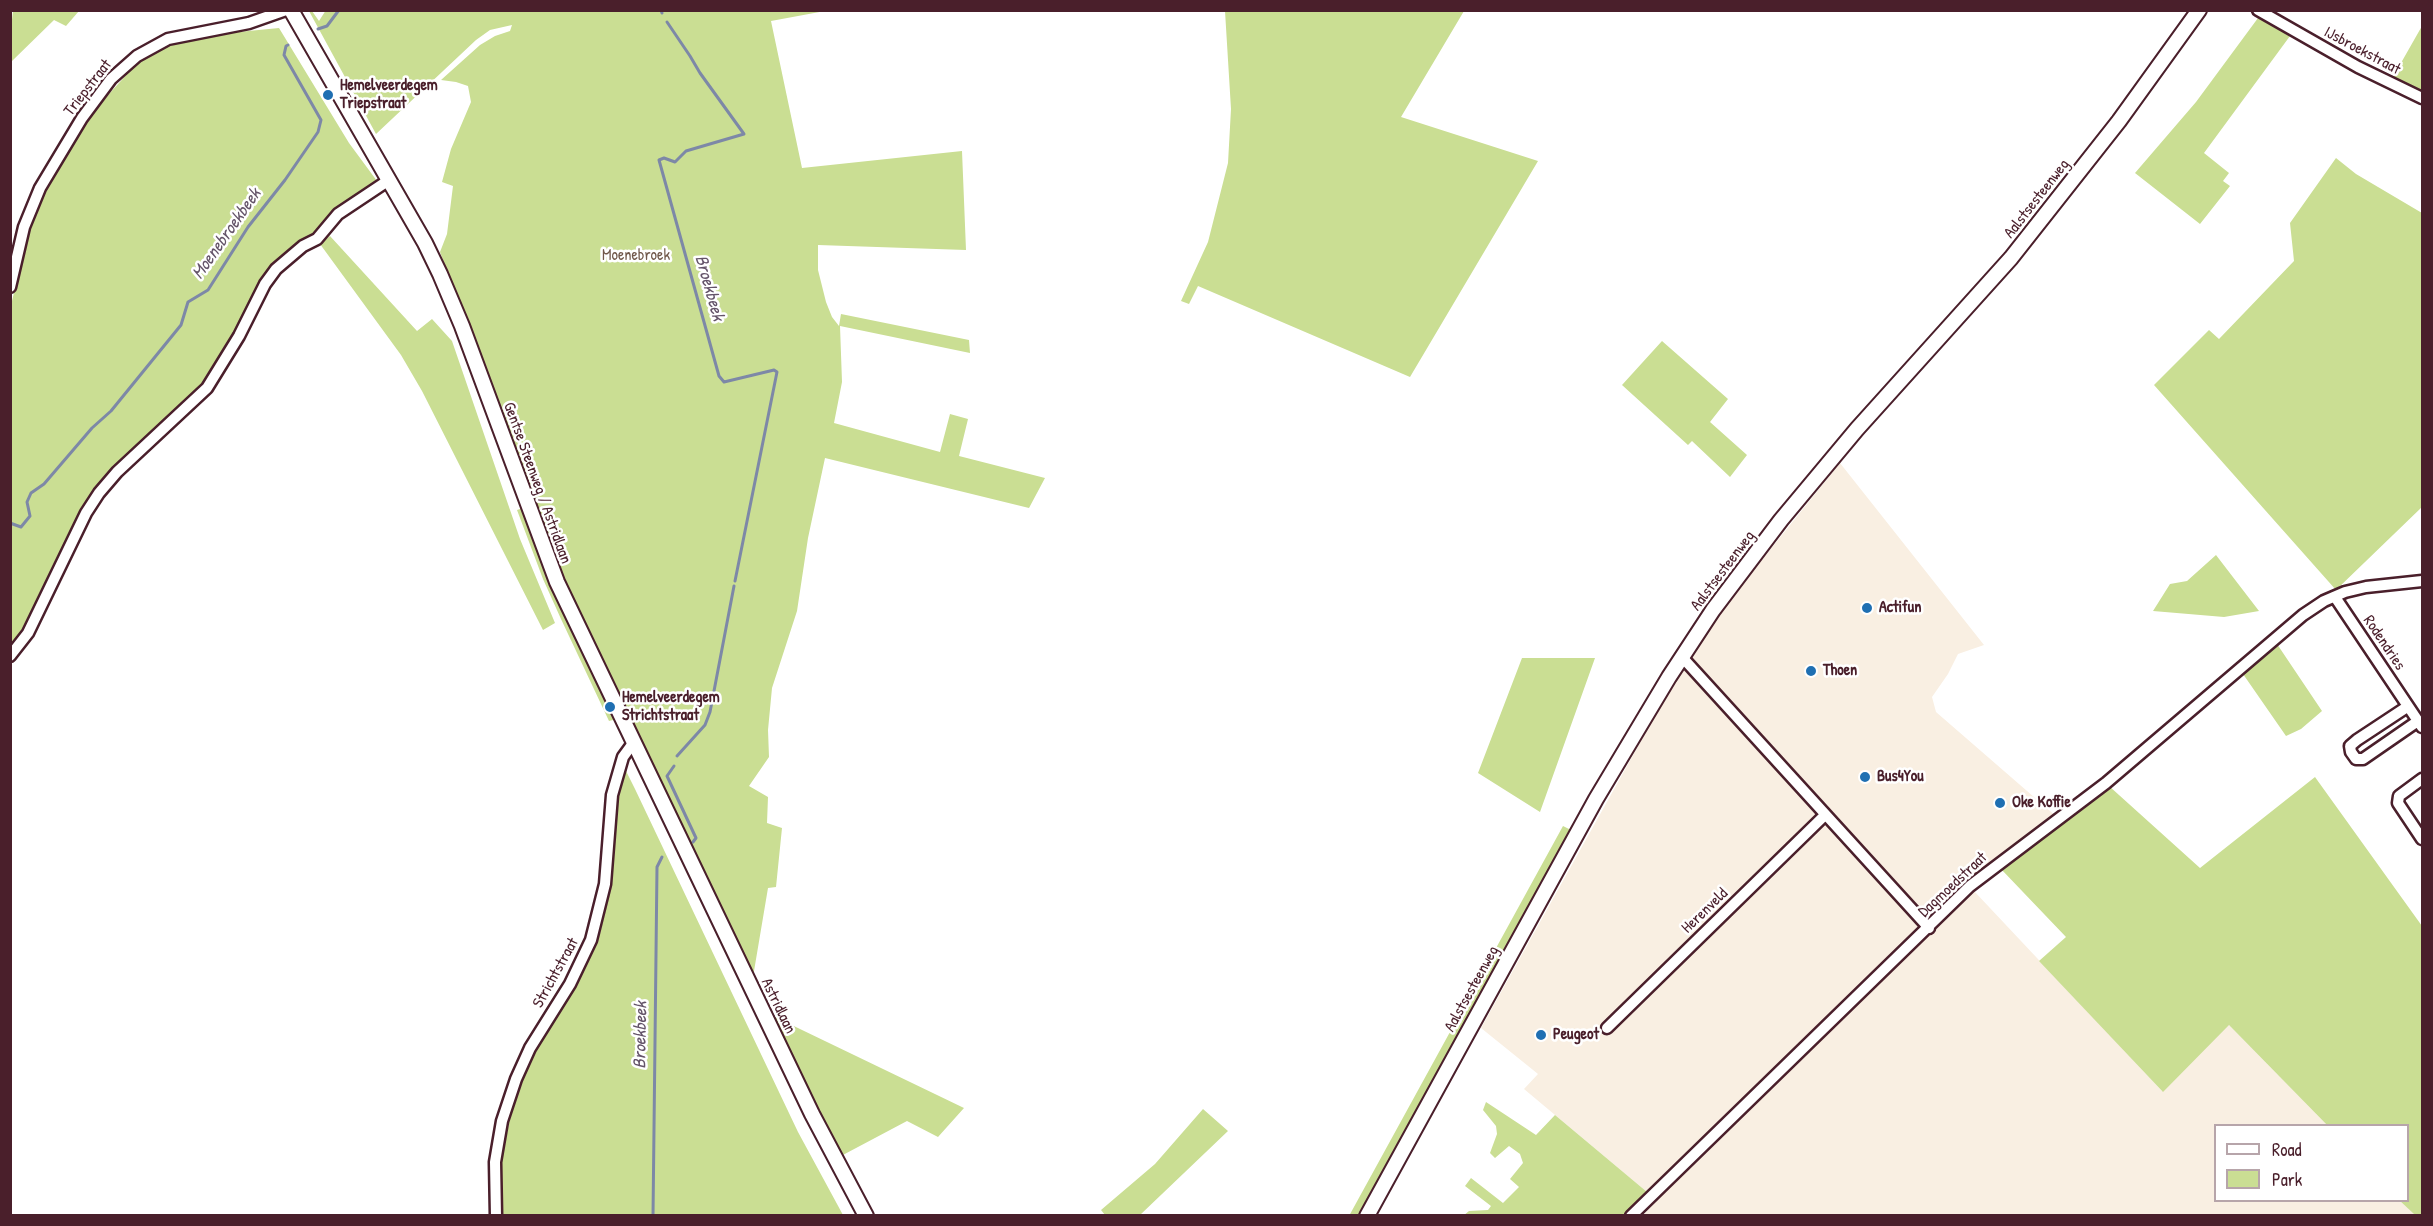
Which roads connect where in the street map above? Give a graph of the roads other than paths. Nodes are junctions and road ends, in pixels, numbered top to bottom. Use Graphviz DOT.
graph roads {
  1 [pos="286,10"];
  2 [pos="291,10"];
  3 [pos="2199,10"];
  4 [pos="2258,10"];
  5 [pos="2422,98"];
  6 [pos="386,174"];
  7 [pos="10,287"];
  8 [pos="2422,581"];
  9 [pos="2335,597"];
  10 [pos="10,656"];
  11 [pos="1682,657"];
  12 [pos="2407,707"];
  13 [pos="2420,724"];
  14 [pos="634,742"];
  15 [pos="2422,779"];
  16 [pos="664,809"];
  17 [pos="1824,816"];
  18 [pos="2422,839"];
  19 [pos="1929,928"];
  20 [pos="1607,1028"];
  21 [pos="496,1215"];
  22 [pos="866,1215"];
  23 [pos="1366,1215"];
  24 [pos="1631,1215"];
  1 -- 7 [label="street, Triepstraat"];
  2 -- 6 [label="main road, Gentse Steenweg / Astridlaan"];
  3 -- 11 [label="main road, Aalstsesteenweg"];
  4 -- 5 [label="street, IJsbroekstraat"];
  6 -- 10 [label="street"];
  6 -- 14 [label="main road, Gentse Steenweg / Astridlaan"];
  8 -- 9 [label="street, Dagmoedstraat"];
  9 -- 12 [label="street, Rodendries"];
  9 -- 19 [label="street, Dagmoedstraat"];
  11 -- 17 [label="street"];
  11 -- 23 [label="main road, Aalstsesteenweg"];
  12 -- 13 [label="street, Rodendries"];
  12 -- 13 [label="street, Rodendries"];
  14 -- 16 [label="main road, Gentse Steenweg / Astridlaan"];
  14 -- 21 [label="street, Strichtstraat"];
  15 -- 18 [label="street"];
  16 -- 22 [label="main road, Astridlaan"];
  17 -- 19 [label="street"];
  17 -- 20 [label="street, Herenveld"];
  19 -- 24 [label="street, Dagmoedstraat"];
}
